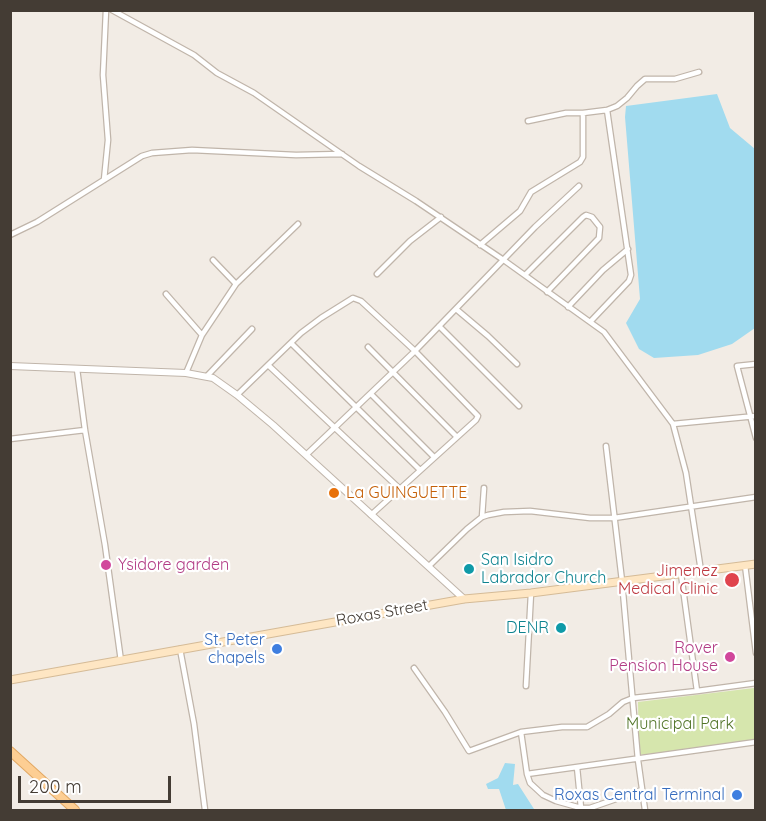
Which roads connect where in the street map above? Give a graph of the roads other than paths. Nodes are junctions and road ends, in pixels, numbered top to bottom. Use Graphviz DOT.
graph roads {
  1 [pos="106,10"];
  2 [pos="112,10"];
  3 [pos="699,72"];
  4 [pos="607,110"];
  5 [pos="583,113"];
  6 [pos="528,121"];
  7 [pos="342,154"];
  8 [pos="104,180"];
  9 [pos="579,186"];
  10 [pos="441,217"];
  11 [pos="298,224"];
  12 [pos="10,235"];
  13 [pos="480,245"];
  14 [pos="628,249"];
  15 [pos="213,261"];
  16 [pos="505,261"];
  17 [pos="377,274"];
  18 [pos="525,275"];
  19 [pos="236,284"];
  20 [pos="547,292"];
  21 [pos="166,294"];
  22 [pos="568,307"];
  23 [pos="456,309"];
  24 [pos="591,321"];
  25 [pos="439,326"];
  26 [pos="252,329"];
  27 [pos="202,335"];
  28 [pos="291,343"];
  29 [pos="368,347"];
  30 [pos="415,351"];
  31 [pos="268,364"];
  32 [pos="517,364"];
  33 [pos="756,364"];
  34 [pos="10,366"];
  35 [pos="77,369"];
  36 [pos="393,372"];
  37 [pos="186,373"];
  38 [pos="207,376"];
  39 [pos="371,394"];
  40 [pos="237,395"];
  41 [pos="357,406"];
  42 [pos="519,406"];
  43 [pos="753,416"];
  44 [pos="673,424"];
  45 [pos="336,427"];
  46 [pos="85,430"];
  47 [pos="456,436"];
  48 [pos="756,438"];
  49 [pos="10,439"];
  50 [pos="606,446"];
  51 [pos="306,455"];
  52 [pos="434,457"];
  53 [pos="420,470"];
  54 [pos="484,488"];
  55 [pos="399,489"];
  56 [pos="756,497"];
  57 [pos="692,508"];
  58 [pos="371,515"];
  59 [pos="482,517"];
  60 [pos="614,518"];
  61 [pos="756,564"];
  62 [pos="429,566"];
  63 [pos="745,566"];
  64 [pos="701,571"];
  65 [pos="681,574"];
  66 [pos="622,581"];
  67 [pos="531,593"];
  68 [pos="464,599"];
  69 [pos="180,649"];
  70 [pos="756,653"];
  71 [pos="121,661"];
  72 [pos="414,668"];
  73 [pos="10,680"];
  74 [pos="756,683"];
  75 [pos="526,686"];
  76 [pos="697,691"];
  77 [pos="633,698"];
  78 [pos="521,732"];
  79 [pos="756,742"];
  80 [pos="10,751"];
  81 [pos="638,760"];
  82 [pos="577,767"];
  83 [pos="526,774"];
  84 [pos="642,790"];
  85 [pos="582,808"];
  86 [pos="75,810"];
  87 [pos="205,810"];
  88 [pos="645,810"];
  1 -- 8 [label="street"];
  2 -- 7 [label="street"];
  3 -- 4 [label="street"];
  4 -- 5 [label="street"];
  4 -- 14 [label="street"];
  5 -- 6 [label="street"];
  5 -- 13 [label="street"];
  7 -- 8 [label="street"];
  7 -- 10 [label="street"];
  8 -- 12 [label="street"];
  9 -- 16 [label="street"];
  10 -- 13 [label="street"];
  10 -- 17 [label="street"];
  11 -- 19 [label="street"];
  13 -- 16 [label="street"];
  14 -- 22 [label="street"];
  14 -- 24 [label="street"];
  15 -- 19 [label="street"];
  16 -- 18 [label="street"];
  16 -- 23 [label="street"];
  18 -- 20 [label="street"];
  18 -- 20 [label="street"];
  19 -- 27 [label="street"];
  20 -- 22 [label="street"];
  21 -- 27 [label="street"];
  22 -- 24 [label="street"];
  23 -- 25 [label="street"];
  23 -- 32 [label="street"];
  24 -- 44 [label="street"];
  25 -- 30 [label="street"];
  25 -- 42 [label="street"];
  26 -- 38 [label="street"];
  27 -- 37 [label="street"];
  28 -- 30 [label="street"];
  28 -- 31 [label="street"];
  28 -- 41 [label="street"];
  29 -- 36 [label="street"];
  30 -- 36 [label="street"];
  30 -- 47 [label="street"];
  31 -- 40 [label="street"];
  31 -- 45 [label="street"];
  33 -- 43 [label="street"];
  34 -- 35 [label="street"];
  35 -- 37 [label="street"];
  35 -- 46 [label="street"];
  36 -- 39 [label="street"];
  36 -- 47 [label="street"];
  37 -- 38 [label="street"];
  38 -- 40 [label="street"];
  39 -- 41 [label="street"];
  39 -- 52 [label="street"];
  40 -- 51 [label="street"];
  41 -- 45 [label="street"];
  41 -- 53 [label="street"];
  43 -- 44 [label="street"];
  43 -- 48 [label="street"];
  44 -- 57 [label="street"];
  45 -- 51 [label="street"];
  45 -- 55 [label="street"];
  46 -- 49 [label="street"];
  46 -- 71 [label="street"];
  47 -- 52 [label="street"];
  50 -- 60 [label="street"];
  51 -- 58 [label="street"];
  52 -- 53 [label="street"];
  53 -- 55 [label="street"];
  54 -- 59 [label="street"];
  55 -- 58 [label="street"];
  56 -- 57 [label="street"];
  57 -- 60 [label="street"];
  57 -- 64 [label="street"];
  58 -- 62 [label="street"];
  59 -- 60 [label="street"];
  59 -- 62 [label="street"];
  60 -- 66 [label="street"];
  61 -- 63 [label="main road, Roxas Street"];
  62 -- 68 [label="street"];
  63 -- 64 [label="main road, Roxas Street"];
  63 -- 70 [label="street"];
  64 -- 65 [label="main road, Roxas Street"];
  65 -- 66 [label="main road, Roxas Street"];
  65 -- 76 [label="street"];
  66 -- 67 [label="main road, Roxas Street"];
  66 -- 77 [label="street"];
  67 -- 68 [label="main road, Roxas Street"];
  67 -- 75 [label="street"];
  68 -- 69 [label="main road, Roxas Street"];
  69 -- 71 [label="main road, Roxas Street"];
  69 -- 87 [label="street"];
  71 -- 73 [label="main road, Roxas Street"];
  72 -- 78 [label="street"];
  74 -- 76 [label="street"];
  76 -- 77 [label="street"];
  77 -- 78 [label="street"];
  77 -- 81 [label="street"];
  78 -- 83 [label="street"];
  79 -- 81 [label="street"];
  80 -- 86 [label="main road"];
  81 -- 82 [label="street"];
  81 -- 84 [label="street"];
  82 -- 83 [label="street"];
  82 -- 85 [label="street"];
  83 -- 85 [label="street"];
  84 -- 85 [label="street"];
  84 -- 88 [label="street"];
}
